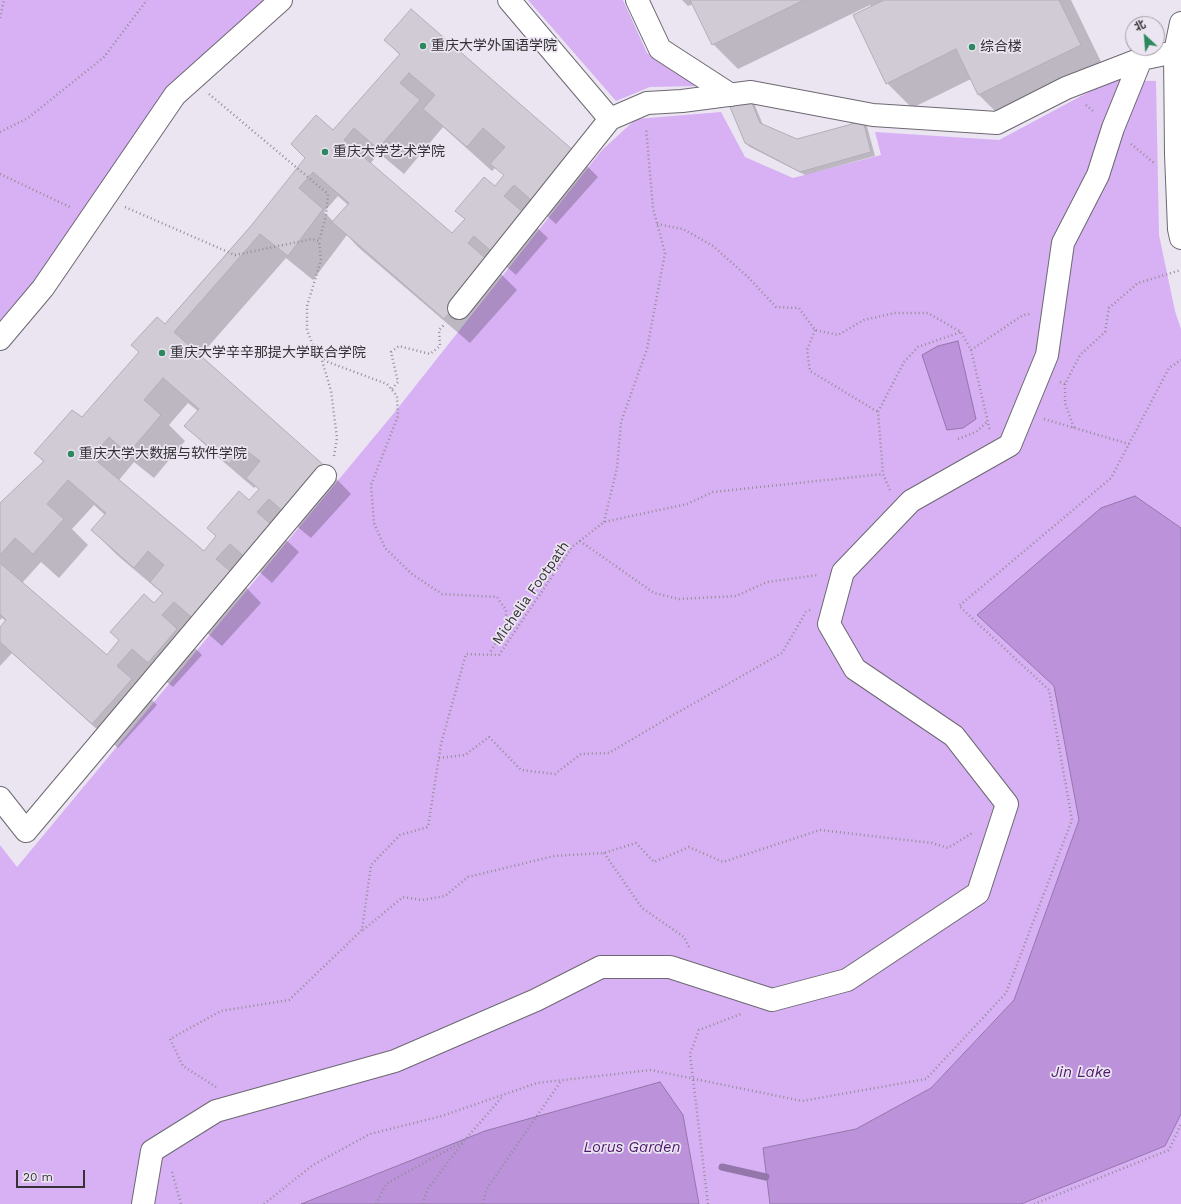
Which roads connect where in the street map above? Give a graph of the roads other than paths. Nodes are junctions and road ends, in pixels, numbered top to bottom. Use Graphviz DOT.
graph roads {
  1 [pos="280,0"];
  2 [pos="508,0"];
  3 [pos="637,0"];
  4 [pos="1179,34"];
  5 [pos="1141,59"];
  6 [pos="731,95"];
  7 [pos="610,119"];
  8 [pos="1181,238"];
  9 [pos="459,308"];
  10 [pos="0,339"];
  11 [pos="325,476"];
  12 [pos="0,798"];
  13 [pos="143,1204"];
  1 -- 10 [label="lane"];
  2 -- 7 [label="lane"];
  3 -- 6 [label="lane"];
  4 -- 5 [label="lane"];
  4 -- 8 [label="lane"];
  5 -- 6 [label="lane"];
  5 -- 13 [label="lane"];
  6 -- 7 [label="lane"];
  7 -- 9 [label="lane"];
  11 -- 12 [label="lane"];
}
